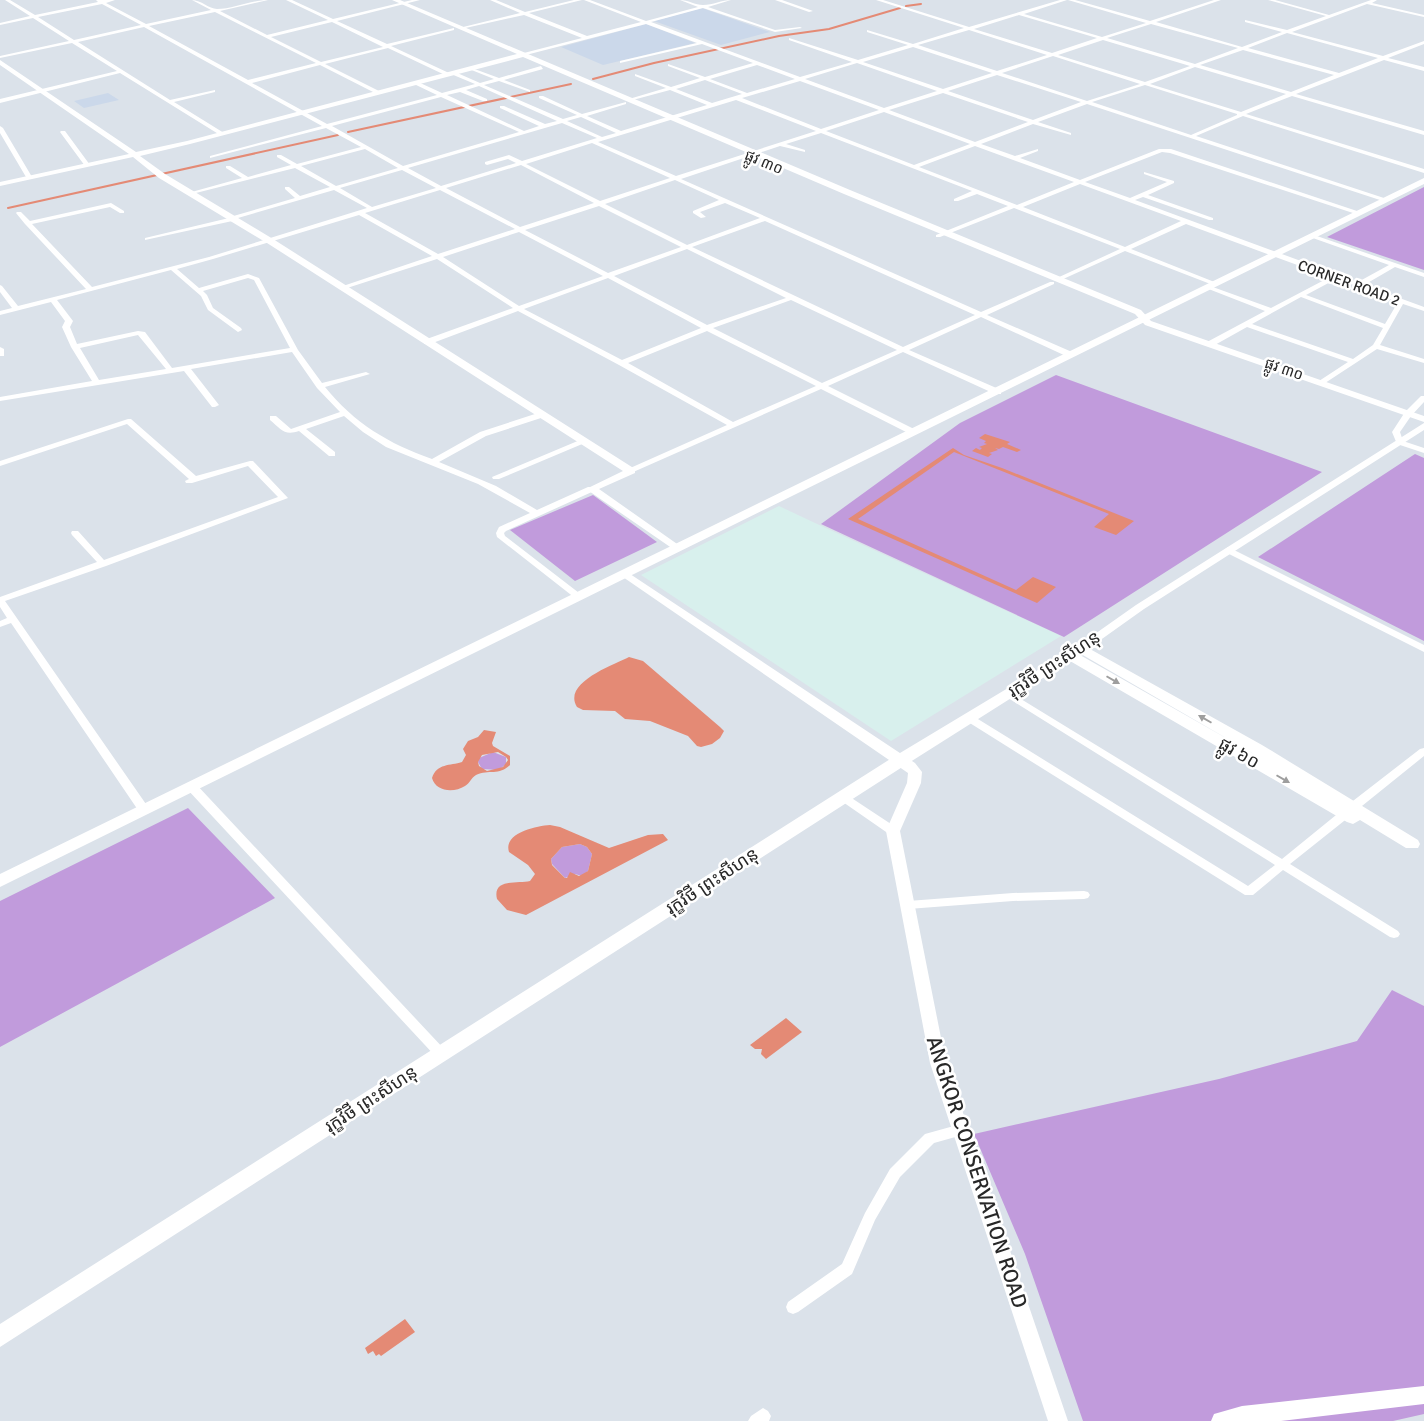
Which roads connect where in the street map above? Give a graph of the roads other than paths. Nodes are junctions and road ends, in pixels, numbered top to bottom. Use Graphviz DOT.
graph roads {
  1 [pos="7,0"];
  2 [pos="114,0"];
  3 [pos="194,0"];
  4 [pos="266,0"];
  5 [pos="288,0"];
  6 [pos="385,0"];
  7 [pos="418,0"];
  8 [pos="492,0"];
  9 [pos="580,0"];
  10 [pos="586,0"];
  11 [pos="682,0"];
  12 [pos="729,0"];
  13 [pos="777,0"];
  14 [pos="883,0"];
  15 [pos="1065,0"];
  16 [pos="1070,0"];
  17 [pos="1219,0"];
  18 [pos="1270,0"];
  19 [pos="1356,0"];
  20 [pos="1375,0"];
  21 [pos="100,1"];
  22 [pos="398,3"];
  23 [pos="1368,3"];
  24 [pos="702,7"];
  25 [pos="216,10"];
  26 [pos="812,11"];
  27 [pos="524,14"];
  28 [pos="1019,14"];
  29 [pos="33,16"];
  30 [pos="491,16"];
  31 [pos="1328,16"];
  32 [pos="1424,16"];
  33 [pos="501,20"];
  34 [pos="332,21"];
  35 [pos="1247,21"];
  36 [pos="646,22"];
  37 [pos="1153,22"];
  38 [pos="0,24"];
  39 [pos="145,26"];
  40 [pos="461,28"];
  41 [pos="800,28"];
  42 [pos="968,28"];
  43 [pos="452,29"];
  44 [pos="869,31"];
  45 [pos="1284,31"];
  46 [pos="265,37"];
  47 [pos="1104,37"];
  48 [pos="587,38"];
  49 [pos="791,39"];
  50 [pos="73,41"];
  51 [pos="1424,42"];
  52 [pos="700,43"];
  53 [pos="912,45"];
  54 [pos="386,46"];
  55 [pos="1242,48"];
  56 [pos="1049,54"];
  57 [pos="518,56"];
  58 [pos="0,57"];
  59 [pos="1383,58"];
  60 [pos="857,61"];
  61 [pos="0,62"];
  62 [pos="622,62"];
  63 [pos="319,64"];
  64 [pos="755,64"];
  65 [pos="1194,64"];
  66 [pos="670,66"];
  67 [pos="471,68"];
  68 [pos="541,68"];
  69 [pos="1424,69"];
  70 [pos="121,71"];
  71 [pos="996,73"];
  72 [pos="450,74"];
  73 [pos="637,75"];
  74 [pos="1339,75"];
  75 [pos="706,78"];
  76 [pos="498,79"];
  77 [pos="798,79"];
  78 [pos="248,82"];
  79 [pos="416,83"];
  80 [pos="480,84"];
  81 [pos="1144,84"];
  82 [pos="671,88"];
  83 [pos="42,90"];
  84 [pos="462,90"];
  85 [pos="940,90"];
  86 [pos="213,91"];
  87 [pos="528,91"];
  88 [pos="379,93"];
  89 [pos="1292,93"];
  90 [pos="442,95"];
  91 [pos="748,95"];
  92 [pos="541,97"];
  93 [pos="737,98"];
  94 [pos="485,100"];
  95 [pos="0,101"];
  96 [pos="171,101"];
  97 [pos="628,102"];
  98 [pos="1087,102"];
  99 [pos="712,105"];
  100 [pos="502,107"];
  101 [pos="881,109"];
  102 [pos="304,113"];
  103 [pos="1240,114"];
  104 [pos="582,116"];
  105 [pos="673,117"];
  106 [pos="664,120"];
  107 [pos="562,122"];
  108 [pos="1031,122"];
  109 [pos="330,126"];
  110 [pos="546,127"];
  111 [pos="0,128"];
  112 [pos="820,130"];
  113 [pos="63,132"];
  114 [pos="526,133"];
  115 [pos="621,133"];
  116 [pos="1424,133"];
  117 [pos="222,134"];
  118 [pos="1069,134"];
  119 [pos="1192,136"];
  120 [pos="603,139"];
  121 [pos="594,142"];
  122 [pos="780,144"];
  123 [pos="977,144"];
  124 [pos="367,147"];
  125 [pos="1036,150"];
  126 [pos="804,151"];
  127 [pos="751,154"];
  128 [pos="134,155"];
  129 [pos="279,156"];
  130 [pos="212,157"];
  131 [pos="1015,158"];
  132 [pos="487,163"];
  133 [pos="522,164"];
  134 [pos="87,165"];
  135 [pos="295,166"];
  136 [pos="228,167"];
  137 [pos="912,167"];
  138 [pos="404,168"];
  139 [pos="1424,171"];
  140 [pos="1146,174"];
  141 [pos="29,177"];
  142 [pos="246,178"];
  143 [pos="675,179"];
  144 [pos="1081,181"];
  145 [pos="1424,181"];
  146 [pos="0,184"];
  147 [pos="287,188"];
  148 [pos="332,188"];
  149 [pos="443,188"];
  150 [pos="978,191"];
  151 [pos="190,194"];
  152 [pos="1144,195"];
  153 [pos="299,198"];
  154 [pos="956,200"];
  155 [pos="1131,200"];
  156 [pos="1385,200"];
  157 [pos="723,201"];
  158 [pos="599,204"];
  159 [pos="1015,206"];
  160 [pos="372,209"];
  161 [pos="122,212"];
  162 [pos="19,213"];
  163 [pos="360,213"];
  164 [pos="1358,213"];
  165 [pos="233,218"];
  166 [pos="703,218"];
  167 [pos="1211,218"];
  168 [pos="764,219"];
  169 [pos="1187,221"];
  170 [pos="27,223"];
  171 [pos="522,229"];
  172 [pos="942,234"];
  173 [pos="1312,236"];
  174 [pos="147,239"];
  175 [pos="270,241"];
  176 [pos="687,247"];
  177 [pos="1124,249"];
  178 [pos="1274,255"];
  179 [pos="438,257"];
  180 [pos="1394,265"];
  181 [pos="173,269"];
  182 [pos="1424,275"];
  183 [pos="608,276"];
  184 [pos="1334,278"];
  185 [pos="1056,281"];
  186 [pos="1212,285"];
  187 [pos="1357,286"];
  188 [pos="0,287"];
  189 [pos="342,288"];
  190 [pos="90,289"];
  191 [pos="198,290"];
  192 [pos="1301,295"];
  193 [pos="794,297"];
  194 [pos="53,300"];
  195 [pos="1401,302"];
  196 [pos="517,308"];
  197 [pos="17,309"];
  198 [pos="1424,309"];
  199 [pos="1271,310"];
  200 [pos="0,313"];
  201 [pos="980,316"];
  202 [pos="1144,319"];
  203 [pos="1245,324"];
  204 [pos="1388,327"];
  205 [pos="707,328"];
  206 [pos="238,330"];
  207 [pos="426,342"];
  208 [pos="1210,344"];
  209 [pos="1376,346"];
  210 [pos="75,347"];
  211 [pos="294,350"];
  212 [pos="901,350"];
  213 [pos="1069,354"];
  214 [pos="1353,361"];
  215 [pos="1424,361"];
  216 [pos="622,363"];
  217 [pos="185,367"];
  218 [pos="170,370"];
  219 [pos="366,374"];
  220 [pos="96,382"];
  221 [pos="1322,383"];
  222 [pos="320,386"];
  223 [pos="820,386"];
  224 [pos="998,392"];
  225 [pos="1424,398"];
  226 [pos="0,399"];
  227 [pos="215,405"];
  228 [pos="346,413"];
  229 [pos="1408,414"];
  230 [pos="541,415"];
  231 [pos="273,418"];
  232 [pos="1424,420"];
  233 [pos="732,425"];
  234 [pos="1424,426"];
  235 [pos="302,429"];
  236 [pos="913,432"];
  237 [pos="583,442"];
  238 [pos="1400,442"];
  239 [pos="1424,451"];
  240 [pos="332,454"];
  241 [pos="433,462"];
  242 [pos="0,464"];
  243 [pos="631,471"];
  244 [pos="496,477"];
  245 [pos="591,490"];
  246 [pos="537,514"];
  247 [pos="75,533"];
  248 [pos="676,548"];
  249 [pos="1228,550"];
  250 [pos="103,564"];
  251 [pos="624,573"];
  252 [pos="578,596"];
  253 [pos="12,619"];
  254 [pos="0,624"];
  255 [pos="1424,649"];
  256 [pos="1076,652"];
  257 [pos="1008,694"];
  258 [pos="970,718"];
  259 [pos="1424,750"];
  260 [pos="901,760"];
  261 [pos="191,786"];
  262 [pos="844,797"];
  263 [pos="144,810"];
  264 [pos="1349,811"];
  265 [pos="893,831"];
  266 [pos="1418,847"];
  267 [pos="1281,864"];
  268 [pos="0,881"];
  269 [pos="1084,895"];
  270 [pos="908,905"];
  271 [pos="1394,934"];
  272 [pos="441,1054"];
  273 [pos="961,1130"];
  274 [pos="792,1307"];
  275 [pos="0,1336"];
  276 [pos="1424,1395"];
  277 [pos="1058,1421"];
  278 [pos="1222,1421"];
  1 -- 29 [label="street"];
  2 -- 21 [label="street"];
  3 -- 25 [label="street"];
  4 -- 25 [label="street"];
  5 -- 34 [label="street"];
  6 -- 22 [label="street, ផ្លូវ ៣០"];
  7 -- 22 [label="street"];
  8 -- 27 [label="street"];
  9 -- 27 [label="street"];
  10 -- 36 [label="street, CORNER ROAD 2"];
  11 -- 24 [label="street"];
  12 -- 24 [label="street"];
  13 -- 26 [label="street"];
  14 -- 42 [label="street"];
  15 -- 28 [label="street"];
  16 -- 37 [label="street"];
  17 -- 37 [label="street"];
  18 -- 31 [label="street"];
  19 -- 23 [label="street"];
  20 -- 23 [label="street"];
  21 -- 29 [label="street"];
  21 -- 39 [label="street"];
  22 -- 34 [label="street"];
  22 -- 40 [label="street, ផ្លូវ ៣០"];
  22 -- 43 [label="street, ផ្លូវ ៣០"];
  23 -- 31 [label="street"];
  23 -- 32 [label="street"];
  24 -- 36 [label="street"];
  24 -- 41 [label="street"];
  25 -- 39 [label="street"];
  25 -- 46 [label="street"];
  27 -- 33 [label="street"];
  27 -- 48 [label="street"];
  28 -- 42 [label="street"];
  28 -- 47 [label="street"];
  29 -- 38 [label="street"];
  29 -- 50 [label="street"];
  30 -- 33 [label="street"];
  31 -- 45 [label="street"];
  33 -- 40 [label="street"];
  34 -- 46 [label="street"];
  34 -- 54 [label="street"];
  35 -- 45 [label="street"];
  36 -- 48 [label="street"];
  36 -- 52 [label="street, CORNER ROAD 2"];
  37 -- 47 [label="street"];
  37 -- 55 [label="street"];
  39 -- 50 [label="street"];
  39 -- 78 [label="street"];
  40 -- 57 [label="street, ផ្លូវ ៣០"];
  42 -- 53 [label="street"];
  42 -- 56 [label="street"];
  43 -- 54 [label="street"];
  43 -- 57 [label="street, ផ្លូវ ៣០"];
  44 -- 53 [label="street"];
  45 -- 55 [label="street"];
  45 -- 59 [label="street"];
  46 -- 63 [label="street"];
  47 -- 56 [label="street"];
  47 -- 65 [label="street"];
  48 -- 57 [label="street"];
  49 -- 60 [label="street"];
  50 -- 58 [label="street"];
  50 -- 70 [label="street"];
  51 -- 59 [label="street"];
  52 -- 62 [label="street"];
  52 -- 64 [label="street, CORNER ROAD 2"];
  53 -- 60 [label="street"];
  53 -- 71 [label="street"];
  54 -- 63 [label="street"];
  54 -- 72 [label="street"];
  55 -- 65 [label="street"];
  55 -- 74 [label="street"];
  56 -- 71 [label="street"];
  56 -- 81 [label="street"];
  57 -- 67 [label="street"];
  57 -- 68 [label="street, ផ្លូវ ៣០"];
  57 -- 97 [label="street, ផ្លូវ ៣០"];
  59 -- 69 [label="street"];
  59 -- 74 [label="street"];
  60 -- 77 [label="street"];
  60 -- 85 [label="street"];
  61 -- 83 [label="street"];
  63 -- 78 [label="street"];
  63 -- 88 [label="street"];
  64 -- 75 [label="street"];
  64 -- 77 [label="street, CORNER ROAD 2"];
  65 -- 81 [label="street"];
  65 -- 89 [label="street"];
  66 -- 75 [label="street"];
  67 -- 72 [label="street"];
  67 -- 76 [label="street"];
  68 -- 76 [label="street"];
  68 -- 97 [label="street, ផ្លូវ ៣០"];
  70 -- 83 [label="street"];
  70 -- 96 [label="street"];
  71 -- 85 [label="street"];
  71 -- 98 [label="street"];
  72 -- 79 [label="street"];
  72 -- 80 [label="street"];
  73 -- 82 [label="street"];
  74 -- 89 [label="street"];
  75 -- 82 [label="street"];
  75 -- 91 [label="street"];
  76 -- 80 [label="street"];
  76 -- 87 [label="street"];
  77 -- 91 [label="street"];
  77 -- 101 [label="street, CORNER ROAD 2"];
  78 -- 102 [label="street"];
  79 -- 88 [label="street"];
  79 -- 90 [label="street"];
  80 -- 84 [label="street"];
  80 -- 107 [label="street"];
  81 -- 98 [label="street"];
  81 -- 103 [label="street"];
  82 -- 97 [label="street"];
  82 -- 99 [label="street"];
  83 -- 95 [label="street"];
  83 -- 128 [label="street"];
  84 -- 90 [label="street"];
  84 -- 94 [label="street"];
  85 -- 101 [label="street"];
  85 -- 108 [label="street"];
  86 -- 96 [label="street"];
  88 -- 102 [label="street"];
  89 -- 103 [label="street"];
  89 -- 116 [label="street"];
  90 -- 109 [label="street"];
  90 -- 114 [label="street"];
  91 -- 93 [label="street"];
  92 -- 104 [label="street"];
  93 -- 99 [label="street"];
  93 -- 112 [label="street"];
  96 -- 117 [label="street"];
  97 -- 104 [label="street"];
  97 -- 105 [label="street, ផ្លូវ ៣០"];
  97 -- 106 [label="street, ផ្លូវ ៣០"];
  98 -- 108 [label="street"];
  98 -- 119 [label="street"];
  99 -- 105 [label="street"];
  100 -- 110 [label="street"];
  101 -- 112 [label="street"];
  101 -- 123 [label="street, CORNER ROAD 2"];
  102 -- 109 [label="street"];
  102 -- 117 [label="street"];
  103 -- 119 [label="street"];
  103 -- 139 [label="street"];
  104 -- 107 [label="street"];
  104 -- 115 [label="street"];
  105 -- 106 [label="street"];
  105 -- 127 [label="street, ផ្លូវ ៣០"];
  106 -- 115 [label="street"];
  106 -- 127 [label="street, ផ្លូវ ៣០"];
  107 -- 110 [label="street"];
  107 -- 120 [label="street"];
  108 -- 118 [label="street"];
  108 -- 123 [label="street"];
  109 -- 124 [label="street"];
  109 -- 130 [label="street"];
  110 -- 114 [label="street"];
  111 -- 141 [label="street"];
  112 -- 122 [label="street"];
  112 -- 137 [label="street"];
  113 -- 134 [label="street"];
  114 -- 138 [label="street"];
  115 -- 120 [label="street"];
  117 -- 128 [label="street"];
  119 -- 156 [label="street"];
  120 -- 121 [label="street"];
  121 -- 133 [label="street"];
  121 -- 143 [label="street"];
  122 -- 126 [label="street"];
  122 -- 127 [label="street"];
  123 -- 131 [label="street, CORNER ROAD 2"];
  123 -- 137 [label="street"];
  124 -- 135 [label="street"];
  124 -- 138 [label="street"];
  125 -- 131 [label="street"];
  127 -- 143 [label="street"];
  127 -- 172 [label="street, ផ្លូវ ៣០"];
  128 -- 134 [label="street"];
  128 -- 151 [label="street"];
  129 -- 135 [label="street"];
  131 -- 144 [label="street, CORNER ROAD 2"];
  132 -- 133 [label="street"];
  133 -- 149 [label="street"];
  133 -- 158 [label="street"];
  134 -- 141 [label="street"];
  135 -- 142 [label="street"];
  135 -- 148 [label="street"];
  136 -- 142 [label="street"];
  137 -- 150 [label="street"];
  138 -- 148 [label="street"];
  138 -- 149 [label="street"];
  140 -- 152 [label="street"];
  141 -- 146 [label="street"];
  142 -- 151 [label="street"];
  143 -- 157 [label="street"];
  143 -- 158 [label="street"];
  144 -- 155 [label="street, CORNER ROAD 2"];
  144 -- 159 [label="street"];
  144 -- 164 [label="street"];
  145 -- 156 [label="main road"];
  147 -- 153 [label="street"];
  148 -- 153 [label="street"];
  148 -- 160 [label="street"];
  149 -- 160 [label="street"];
  149 -- 171 [label="street"];
  150 -- 154 [label="street"];
  150 -- 159 [label="street"];
  151 -- 165 [label="street"];
  152 -- 155 [label="street"];
  152 -- 167 [label="street"];
  153 -- 165 [label="street"];
  155 -- 169 [label="street, CORNER ROAD 2"];
  156 -- 164 [label="main road"];
  157 -- 166 [label="street"];
  157 -- 168 [label="street"];
  158 -- 171 [label="street"];
  158 -- 176 [label="street"];
  159 -- 172 [label="street"];
  159 -- 177 [label="street"];
  160 -- 163 [label="street"];
  161 -- 170 [label="street"];
  162 -- 170 [label="street"];
  163 -- 175 [label="street"];
  163 -- 179 [label="street"];
  164 -- 173 [label="main road"];
  165 -- 174 [label="street"];
  165 -- 175 [label="street"];
  168 -- 176 [label="street"];
  168 -- 201 [label="street"];
  169 -- 177 [label="street"];
  169 -- 178 [label="street, CORNER ROAD 2"];
  170 -- 190 [label="street"];
  171 -- 179 [label="street"];
  171 -- 183 [label="street"];
  172 -- 185 [label="street, ផ្លូវ ៣០"];
  173 -- 178 [label="main road"];
  173 -- 180 [label="street"];
  175 -- 181 [label="street"];
  175 -- 189 [label="street"];
  176 -- 183 [label="street"];
  176 -- 193 [label="street"];
  177 -- 185 [label="street"];
  177 -- 186 [label="street"];
  178 -- 184 [label="street, CORNER ROAD 2"];
  178 -- 186 [label="main road"];
  179 -- 189 [label="street"];
  179 -- 196 [label="street"];
  180 -- 182 [label="street"];
  180 -- 187 [label="street"];
  181 -- 190 [label="street"];
  181 -- 191 [label="street"];
  183 -- 196 [label="street"];
  183 -- 205 [label="street"];
  184 -- 187 [label="street, CORNER ROAD 2"];
  184 -- 192 [label="street"];
  185 -- 201 [label="street"];
  185 -- 202 [label="street, ផ្លូវ ៣០"];
  186 -- 199 [label="street"];
  186 -- 202 [label="main road"];
  187 -- 195 [label="street, CORNER ROAD 2"];
  188 -- 197 [label="street"];
  189 -- 207 [label="street"];
  190 -- 194 [label="street"];
  191 -- 206 [label="street"];
  191 -- 211 [label="street"];
  192 -- 199 [label="street"];
  192 -- 204 [label="street"];
  193 -- 205 [label="street"];
  193 -- 212 [label="street"];
  194 -- 197 [label="street"];
  194 -- 210 [label="street"];
  195 -- 198 [label="street, CORNER ROAD 2"];
  195 -- 204 [label="street"];
  196 -- 207 [label="street"];
  196 -- 216 [label="street"];
  197 -- 200 [label="street"];
  199 -- 203 [label="street"];
  201 -- 212 [label="street"];
  201 -- 213 [label="street"];
  202 -- 208 [label="street, ផ្លូវ ៣០"];
  202 -- 213 [label="main road"];
  203 -- 208 [label="street"];
  203 -- 214 [label="street"];
  204 -- 209 [label="street"];
  205 -- 216 [label="street"];
  205 -- 223 [label="street"];
  207 -- 230 [label="street"];
  208 -- 221 [label="street, ផ្លូវ ៣០"];
  209 -- 214 [label="street"];
  209 -- 215 [label="street"];
  210 -- 218 [label="street"];
  210 -- 220 [label="street"];
  211 -- 217 [label="street"];
  211 -- 222 [label="street"];
  212 -- 223 [label="street"];
  212 -- 224 [label="street"];
  213 -- 224 [label="main road"];
  214 -- 221 [label="street"];
  216 -- 233 [label="street"];
  217 -- 218 [label="street"];
  217 -- 227 [label="street"];
  218 -- 220 [label="street"];
  219 -- 222 [label="street"];
  220 -- 226 [label="street"];
  221 -- 229 [label="street, ផ្លូវ ៣០"];
  222 -- 228 [label="street"];
  223 -- 233 [label="street"];
  223 -- 236 [label="street"];
  224 -- 236 [label="main road"];
  225 -- 229 [label="street"];
  228 -- 235 [label="street"];
  228 -- 241 [label="street"];
  229 -- 232 [label="street, ផ្លូវ ៣០"];
  229 -- 238 [label="street"];
  230 -- 237 [label="street"];
  230 -- 241 [label="street"];
  231 -- 235 [label="street"];
  233 -- 243 [label="street"];
  234 -- 238 [label="street, រុក្ខវិថី ព្រះសីហនុ"];
  235 -- 240 [label="street"];
  236 -- 248 [label="main road"];
  237 -- 243 [label="street"];
  237 -- 244 [label="street"];
  238 -- 239 [label="street"];
  238 -- 249 [label="street, រុក្ខវិថី ព្រះសីហនុ"];
  241 -- 246 [label="street"];
  242 -- 250 [label="street"];
  243 -- 245 [label="street"];
  245 -- 246 [label="street"];
  245 -- 248 [label="street"];
  246 -- 252 [label="street"];
  247 -- 250 [label="street"];
  248 -- 251 [label="main road"];
  249 -- 255 [label="street"];
  249 -- 256 [label="street, រុក្ខវិថី ព្រះសីហនុ"];
  250 -- 253 [label="street"];
  251 -- 252 [label="main road"];
  251 -- 260 [label="street"];
  252 -- 261 [label="main road"];
  253 -- 254 [label="street"];
  253 -- 263 [label="street"];
  256 -- 257 [label="main road, រុក្ខវិថី ព្រះសីហនុ"];
  256 -- 264 [label="main road, ផ្លូវ ៦០"];
  257 -- 258 [label="main road, រុក្ខវិថី ព្រះសីហនុ"];
  257 -- 267 [label="street"];
  258 -- 260 [label="main road, រុក្ខវិថី ព្រះសីហនុ"];
  258 -- 267 [label="street"];
  259 -- 264 [label="street"];
  260 -- 262 [label="main road, រុក្ខវិថី ព្រះសីហនុ"];
  260 -- 265 [label="street"];
  261 -- 263 [label="main road"];
  261 -- 272 [label="street"];
  262 -- 265 [label="street"];
  262 -- 272 [label="main road, រុក្ខវិថី ព្រះសីហនុ"];
  263 -- 268 [label="main road"];
  264 -- 266 [label="main road, ផ្លូវ ៦០"];
  264 -- 267 [label="street"];
  265 -- 270 [label="street, ANGKOR CONSERVATION ROAD"];
  267 -- 271 [label="street"];
  269 -- 270 [label="street"];
  270 -- 273 [label="street, ANGKOR CONSERVATION ROAD"];
  272 -- 275 [label="main road, រុក្ខវិថី ព្រះសីហនុ"];
  273 -- 274 [label="street"];
  273 -- 277 [label="street, ANGKOR CONSERVATION ROAD"];
  276 -- 278 [label="street"];
}
